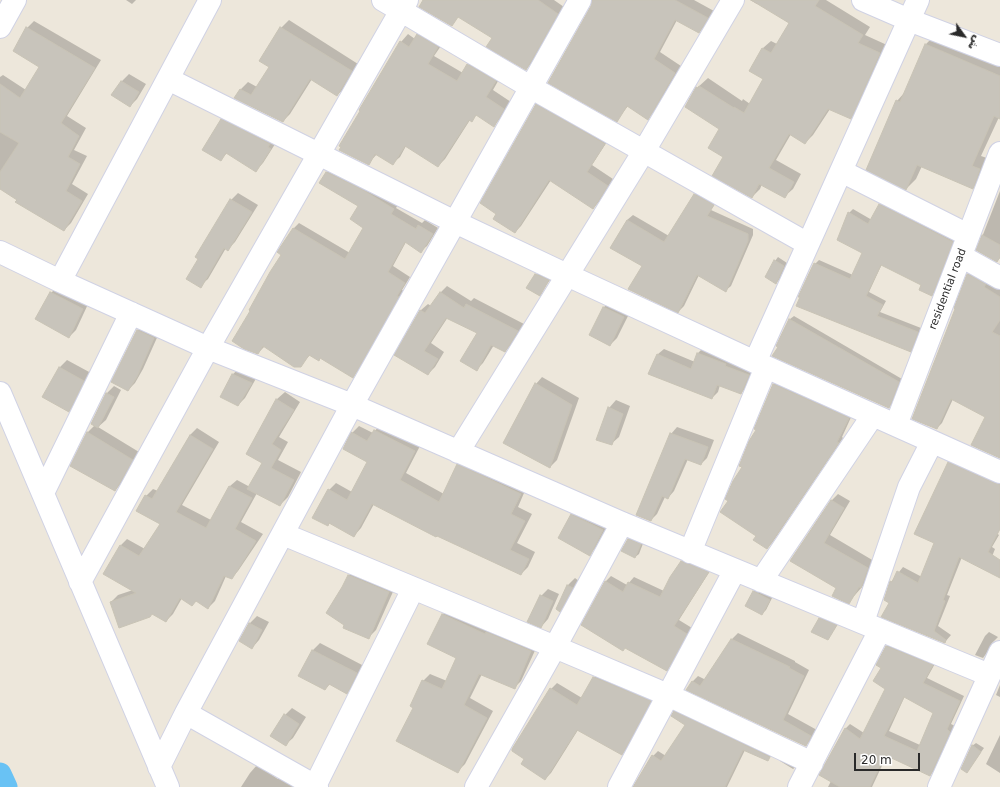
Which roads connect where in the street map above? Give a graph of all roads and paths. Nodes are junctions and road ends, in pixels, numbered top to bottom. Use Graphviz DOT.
graph roads {
  1 [pos="15,0"];
  2 [pos="210,0"];
  3 [pos="383,0"];
  4 [pos="580,0"];
  5 [pos="733,0"];
  6 [pos="863,0"];
  7 [pos="918,0"];
  8 [pos="405,5"];
  9 [pos="909,20"];
  10 [pos="0,27"];
  11 [pos="1000,55"];
  12 [pos="168,79"];
  13 [pos="532,88"];
  14 [pos="644,151"];
  15 [pos="1000,153"];
  16 [pos="320,155"];
  17 [pos="841,171"];
  18 [pos="455,222"];
  19 [pos="968,235"];
  20 [pos="808,244"];
  21 [pos="0,252"];
  22 [pos="961,256"];
  23 [pos="567,276"];
  24 [pos="1000,278"];
  25 [pos="60,281"];
  26 [pos="131,313"];
  27 [pos="208,348"];
  28 [pos="761,364"];
  29 [pos="0,393"];
  30 [pos="352,405"];
  31 [pos="873,415"];
  32 [pos="896,425"];
  33 [pos="932,442"];
  34 [pos="458,452"];
  35 [pos="1000,472"];
  36 [pos="42,493"];
  37 [pos="622,523"];
  38 [pos="283,534"];
  39 [pos="690,552"];
  40 [pos="735,570"];
  41 [pos="761,581"];
  42 [pos="80,582"];
  43 [pos="413,588"];
  44 [pos="871,626"];
  45 [pos="555,647"];
  46 [pos="1000,652"];
  47 [pos="989,675"];
  48 [pos="668,695"];
  49 [pos="186,713"];
  50 [pos="812,763"];
  51 [pos="159,767"];
  52 [pos="316,786"];
  53 [pos="168,787"];
  54 [pos="476,787"];
  55 [pos="618,787"];
  56 [pos="799,787"];
  57 [pos="939,787"];
  1 -- 10 [label="street"];
  2 -- 12 [label="street"];
  3 -- 8 [label="street"];
  4 -- 13 [label="street"];
  5 -- 14 [label="street"];
  6 -- 9 [label="street"];
  7 -- 9 [label="street"];
  8 -- 13 [label="street"];
  8 -- 16 [label="street"];
  9 -- 11 [label="street"];
  9 -- 17 [label="street"];
  12 -- 16 [label="street"];
  12 -- 25 [label="street"];
  13 -- 14 [label="street"];
  13 -- 18 [label="street"];
  14 -- 20 [label="street"];
  14 -- 23 [label="street"];
  15 -- 19 [label="street, residential road"];
  16 -- 18 [label="street"];
  16 -- 27 [label="street"];
  17 -- 19 [label="street"];
  17 -- 20 [label="street"];
  18 -- 23 [label="street"];
  18 -- 30 [label="street"];
  19 -- 22 [label="street, residential road"];
  20 -- 28 [label="street"];
  21 -- 25 [label="street"];
  22 -- 24 [label="street"];
  22 -- 32 [label="street, residential road"];
  23 -- 28 [label="street"];
  23 -- 34 [label="street"];
  25 -- 26 [label="street"];
  26 -- 27 [label="street"];
  26 -- 36 [label="street"];
  27 -- 30 [label="street"];
  27 -- 42 [label="street"];
  28 -- 31 [label="street"];
  28 -- 39 [label="street"];
  29 -- 36 [label="street"];
  30 -- 34 [label="street"];
  30 -- 38 [label="street"];
  31 -- 32 [label="street"];
  31 -- 41 [label="street"];
  32 -- 33 [label="street"];
  33 -- 35 [label="street"];
  33 -- 44 [label="street"];
  34 -- 37 [label="street"];
  36 -- 42 [label="street"];
  37 -- 39 [label="street"];
  37 -- 45 [label="street"];
  38 -- 43 [label="street"];
  38 -- 49 [label="street"];
  39 -- 40 [label="street"];
  40 -- 41 [label="street"];
  40 -- 48 [label="street"];
  41 -- 44 [label="street"];
  42 -- 51 [label="street"];
  43 -- 45 [label="street"];
  43 -- 52 [label="street"];
  44 -- 47 [label="street"];
  44 -- 50 [label="street"];
  45 -- 48 [label="street"];
  45 -- 54 [label="street"];
  46 -- 47 [label="street"];
  47 -- 57 [label="street"];
  48 -- 50 [label="street"];
  48 -- 55 [label="street"];
  49 -- 51 [label="street"];
  49 -- 52 [label="street"];
  50 -- 56 [label="street"];
  51 -- 53 [label="street"];
}
